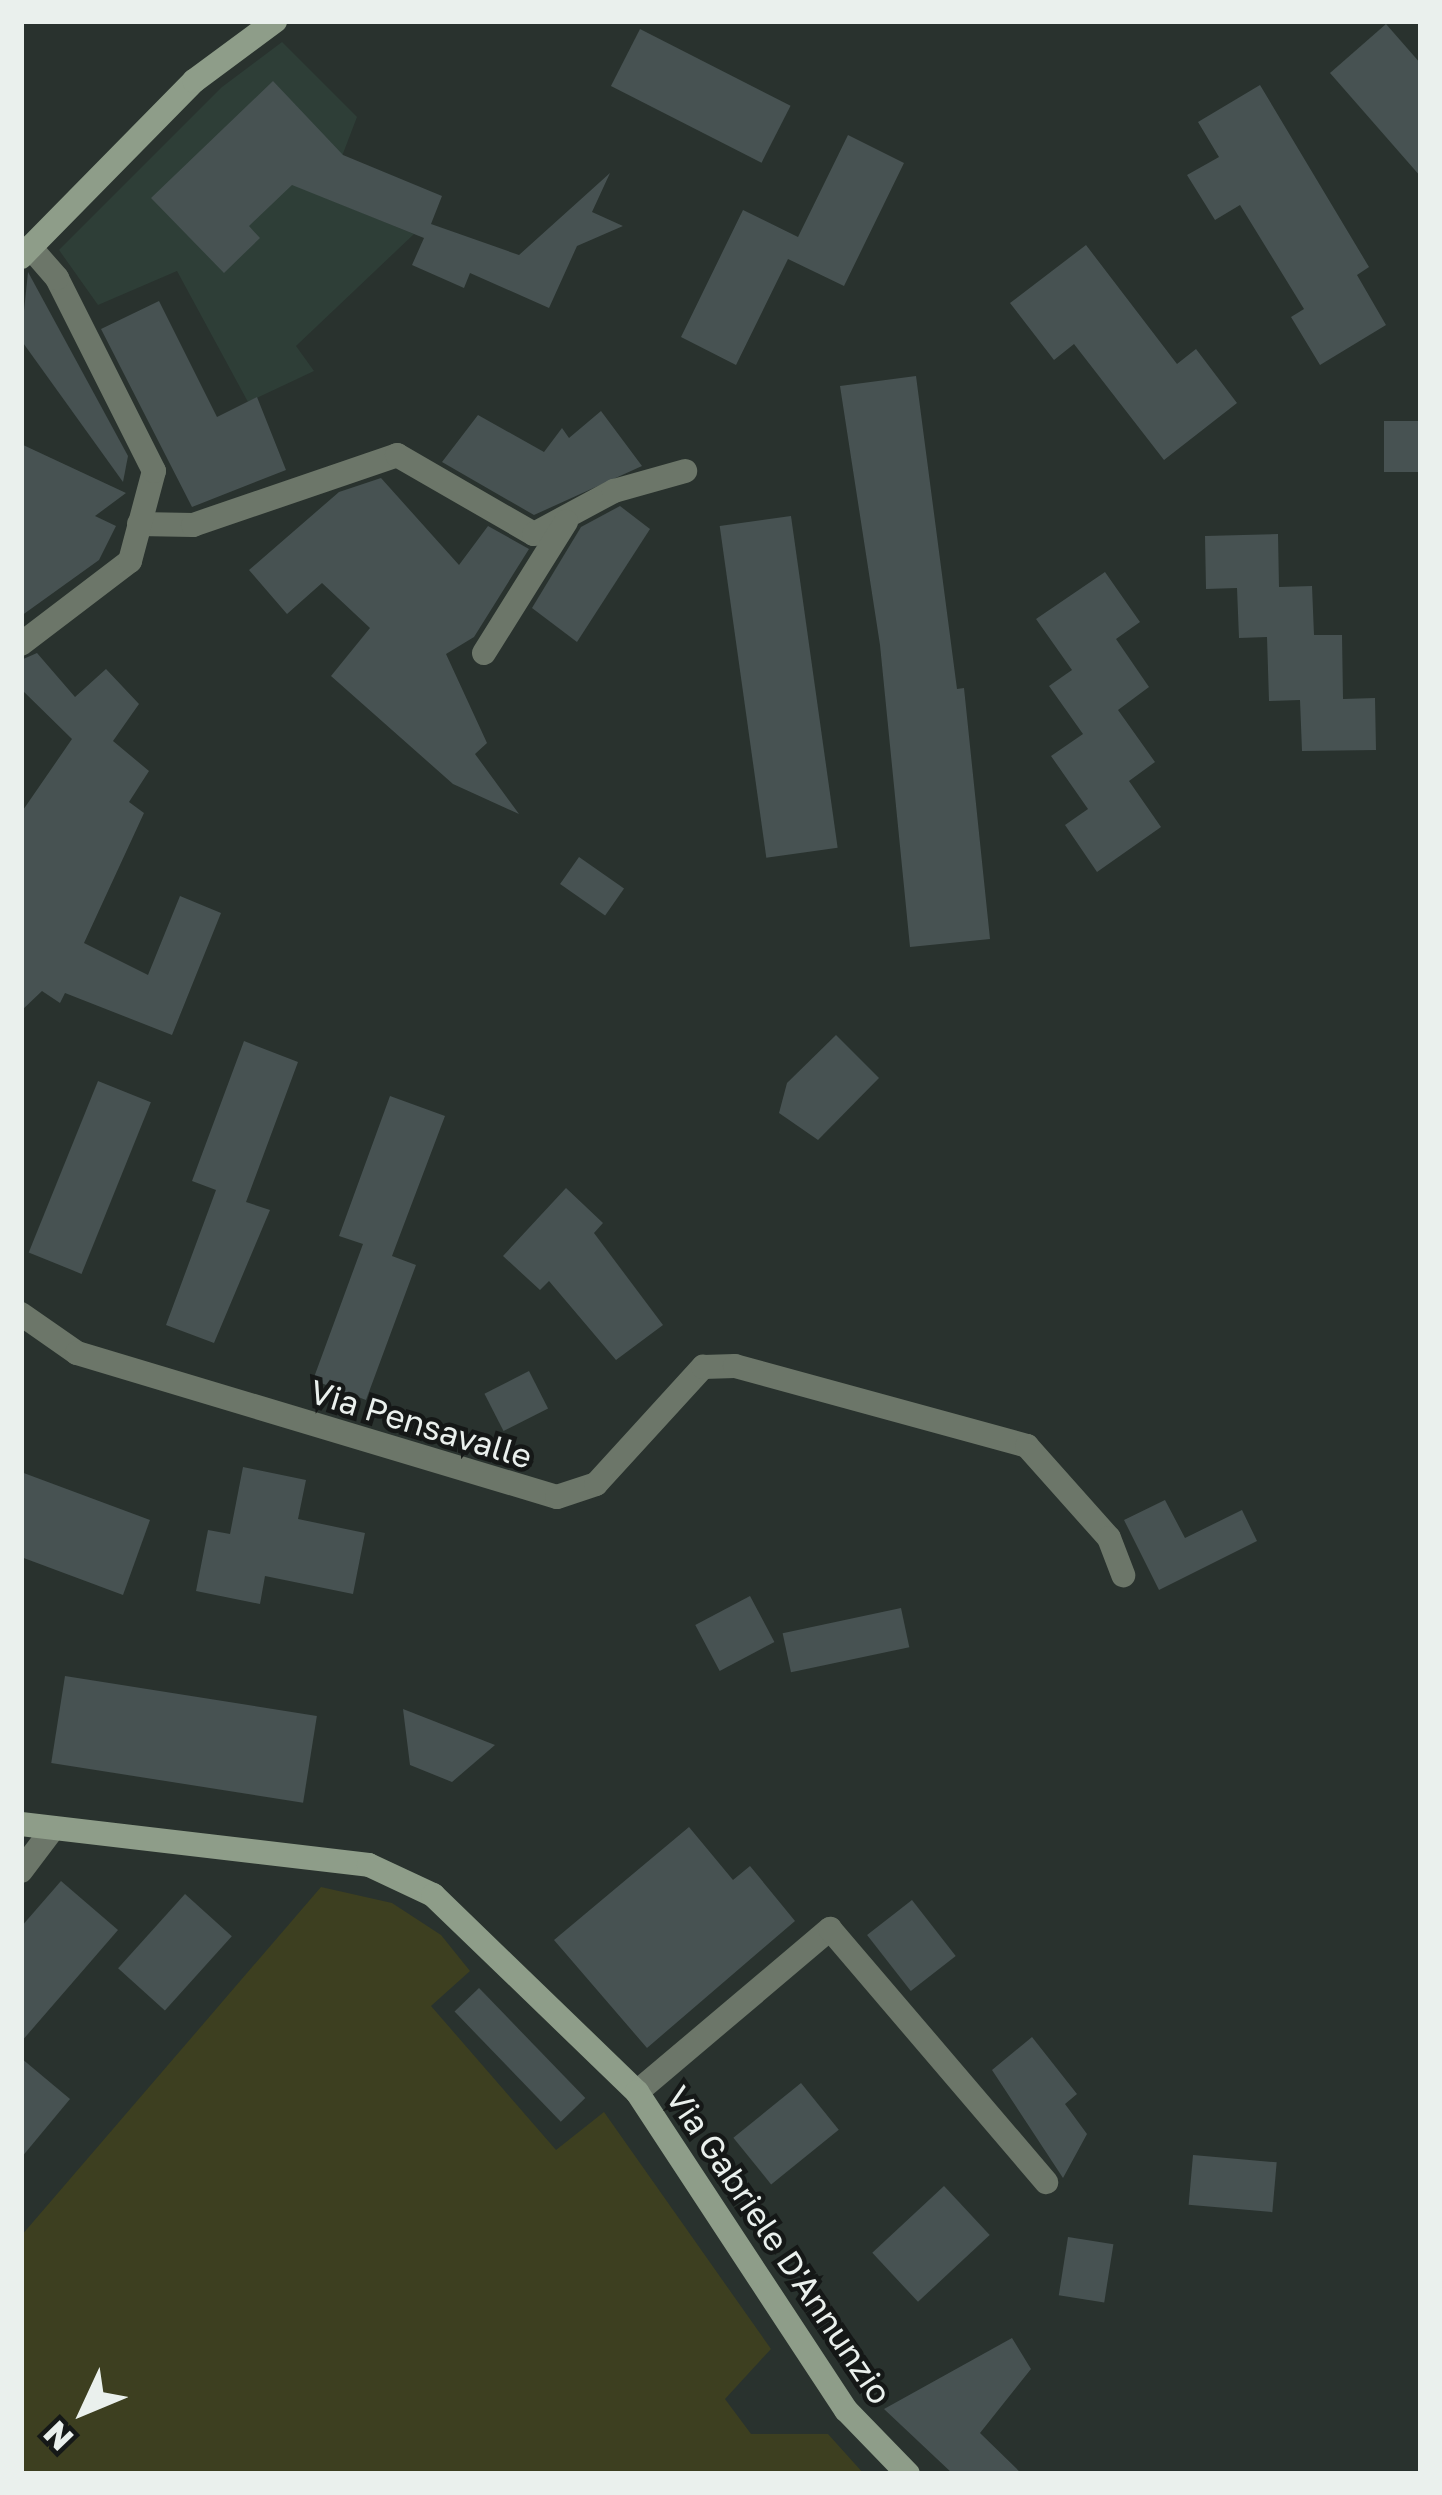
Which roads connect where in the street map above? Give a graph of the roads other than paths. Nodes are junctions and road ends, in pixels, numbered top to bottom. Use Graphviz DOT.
graph roads {
  1 [pos="274,21"];
  2 [pos="26,252"];
  3 [pos="685,471"];
  4 [pos="566,522"];
  5 [pos="140,524"];
  6 [pos="21,644"];
  7 [pos="484,652"];
  8 [pos="21,1314"];
  9 [pos="1123,1575"];
  10 [pos="21,1824"];
  11 [pos="50,1834"];
  12 [pos="21,1871"];
  13 [pos="638,2092"];
  14 [pos="1046,2182"];
  15 [pos="908,2474"];
  1 -- 2 [label="main road"];
  2 -- 5 [label="street"];
  3 -- 4 [label="street"];
  4 -- 5 [label="street"];
  4 -- 7 [label="street"];
  5 -- 6 [label="street"];
  8 -- 9 [label="street, Via Pensavalle"];
  10 -- 11 [label="main road, Via Gabriele D'Annunzio"];
  11 -- 12 [label="street"];
  11 -- 13 [label="main road, Via Gabriele D'Annunzio"];
  13 -- 14 [label="street"];
  13 -- 15 [label="main road, Via Gabriele D'Annunzio"];
}
